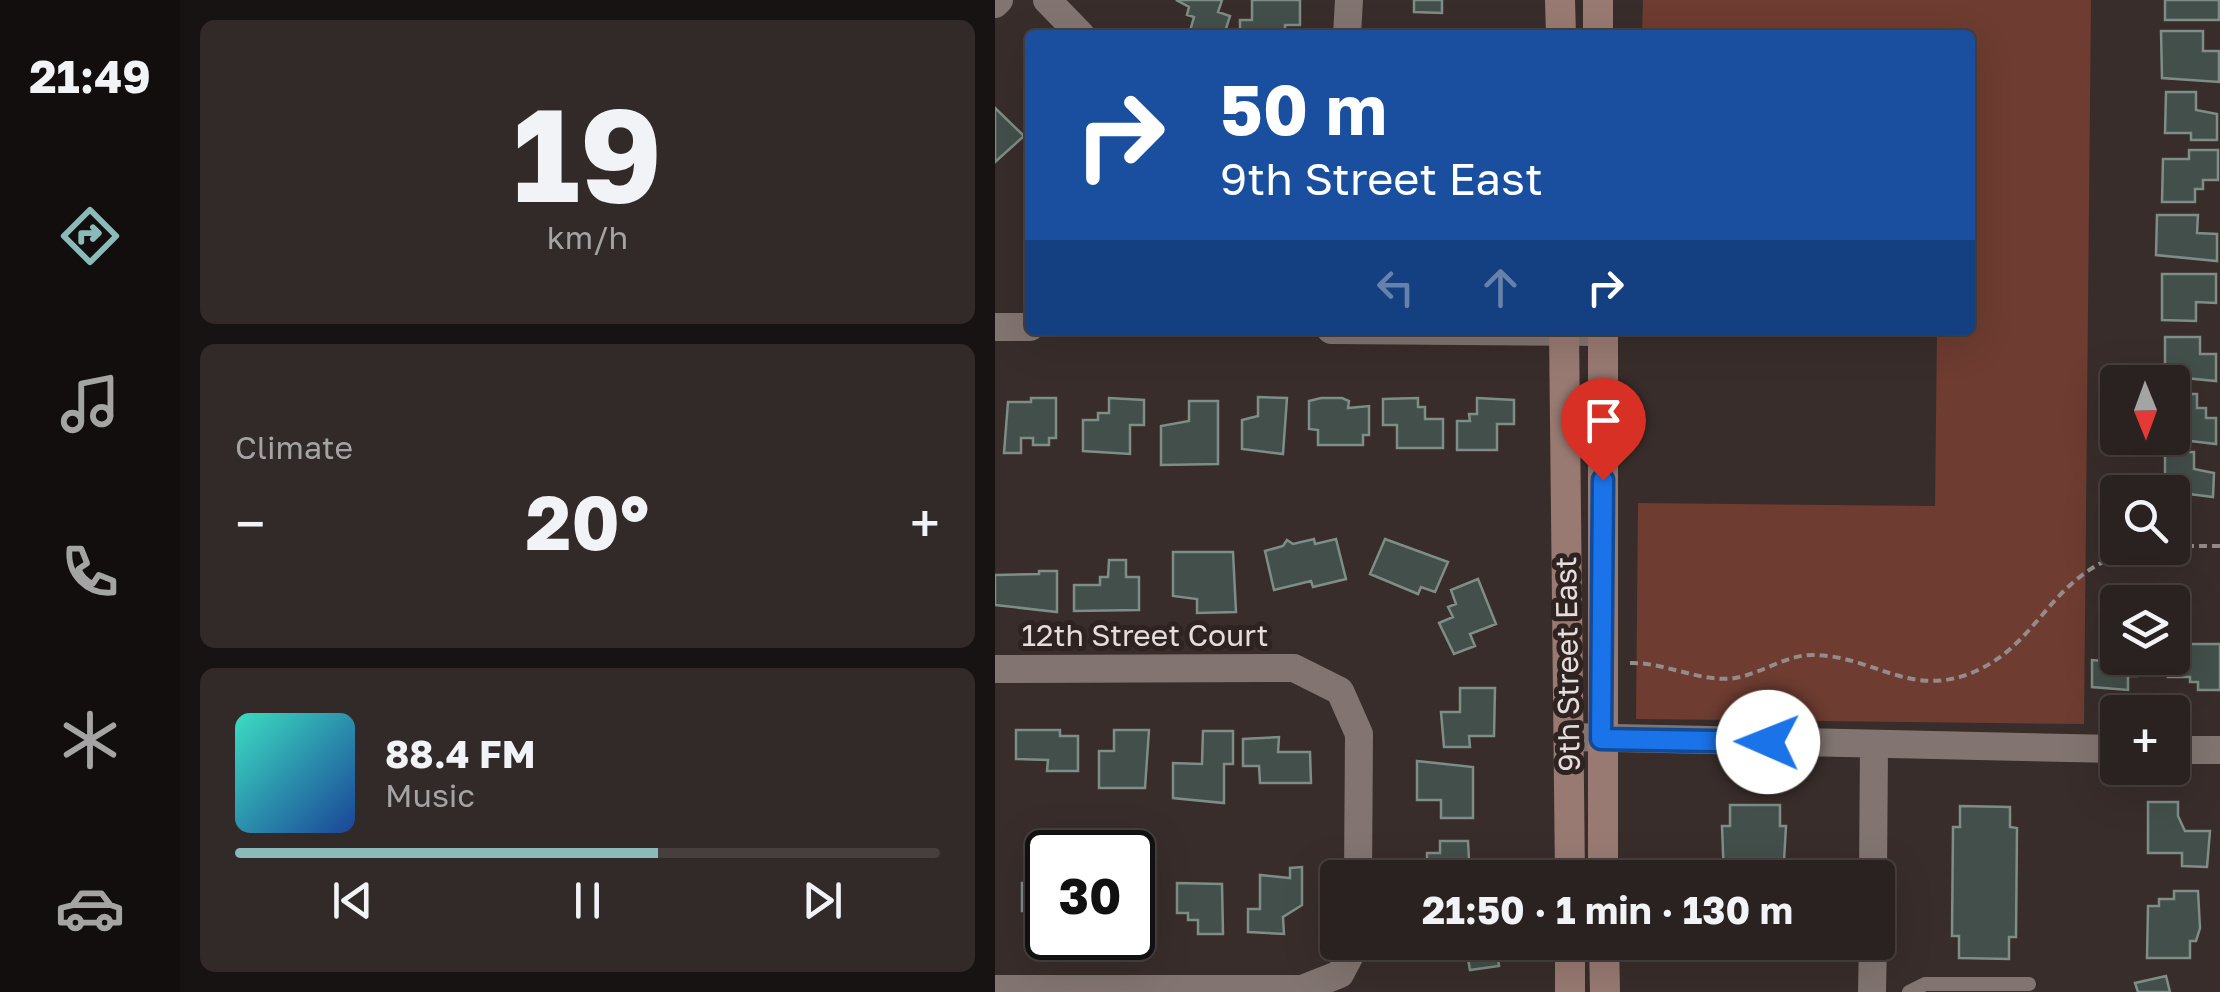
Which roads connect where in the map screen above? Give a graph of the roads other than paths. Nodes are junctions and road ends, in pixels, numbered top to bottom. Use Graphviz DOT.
graph roads {
  1 [pos="1047,0"];
  2 [pos="1349,0"];
  3 [pos="1560,0"];
  4 [pos="1597,0"];
  5 [pos="1076,30"];
  6 [pos="1347,30"];
  7 [pos="1561,30"];
  8 [pos="1598,30"];
  9 [pos="995,327"];
  10 [pos="1025,328"];
  11 [pos="1564,335"];
  12 [pos="1603,335"];
  13 [pos="995,669"];
  14 [pos="1569,737"];
  15 [pos="1601,739"];
  16 [pos="1874,745"];
  17 [pos="2100,749"];
  18 [pos="2190,750"];
  19 [pos="2220,750"];
  20 [pos="1358,860"];
  21 [pos="1569,860"];
  22 [pos="1603,860"];
  23 [pos="1873,860"];
  24 [pos="1347,960"];
  25 [pos="1570,960"];
  26 [pos="1604,960"];
  27 [pos="1873,960"];
  28 [pos="2029,984"];
  29 [pos="995,989"];
  30 [pos="1570,992"];
  31 [pos="1605,992"];
  32 [pos="1873,992"];
  33 [pos="1909,992"];
  1 -- 5 [label="street"];
  2 -- 6 [label="street"];
  3 -- 7 [label="main road"];
  4 -- 8 [label="main road"];
  9 -- 10 [label="street"];
  11 -- 14 [label="main road, 9th Street East"];
  12 -- 15 [label="main road, 9th Street East"];
  13 -- 20 [label="street, 12th Street Court"];
  14 -- 15 [label="street"];
  14 -- 21 [label="main road, 9th Street East"];
  15 -- 16 [label="street"];
  15 -- 22 [label="main road, 9th Street East"];
  16 -- 17 [label="street"];
  16 -- 23 [label="street"];
  18 -- 19 [label="street"];
  24 -- 29 [label="street"];
  25 -- 30 [label="main road"];
  26 -- 31 [label="main road"];
  27 -- 32 [label="street"];
  28 -- 33 [label="lane"];
}
